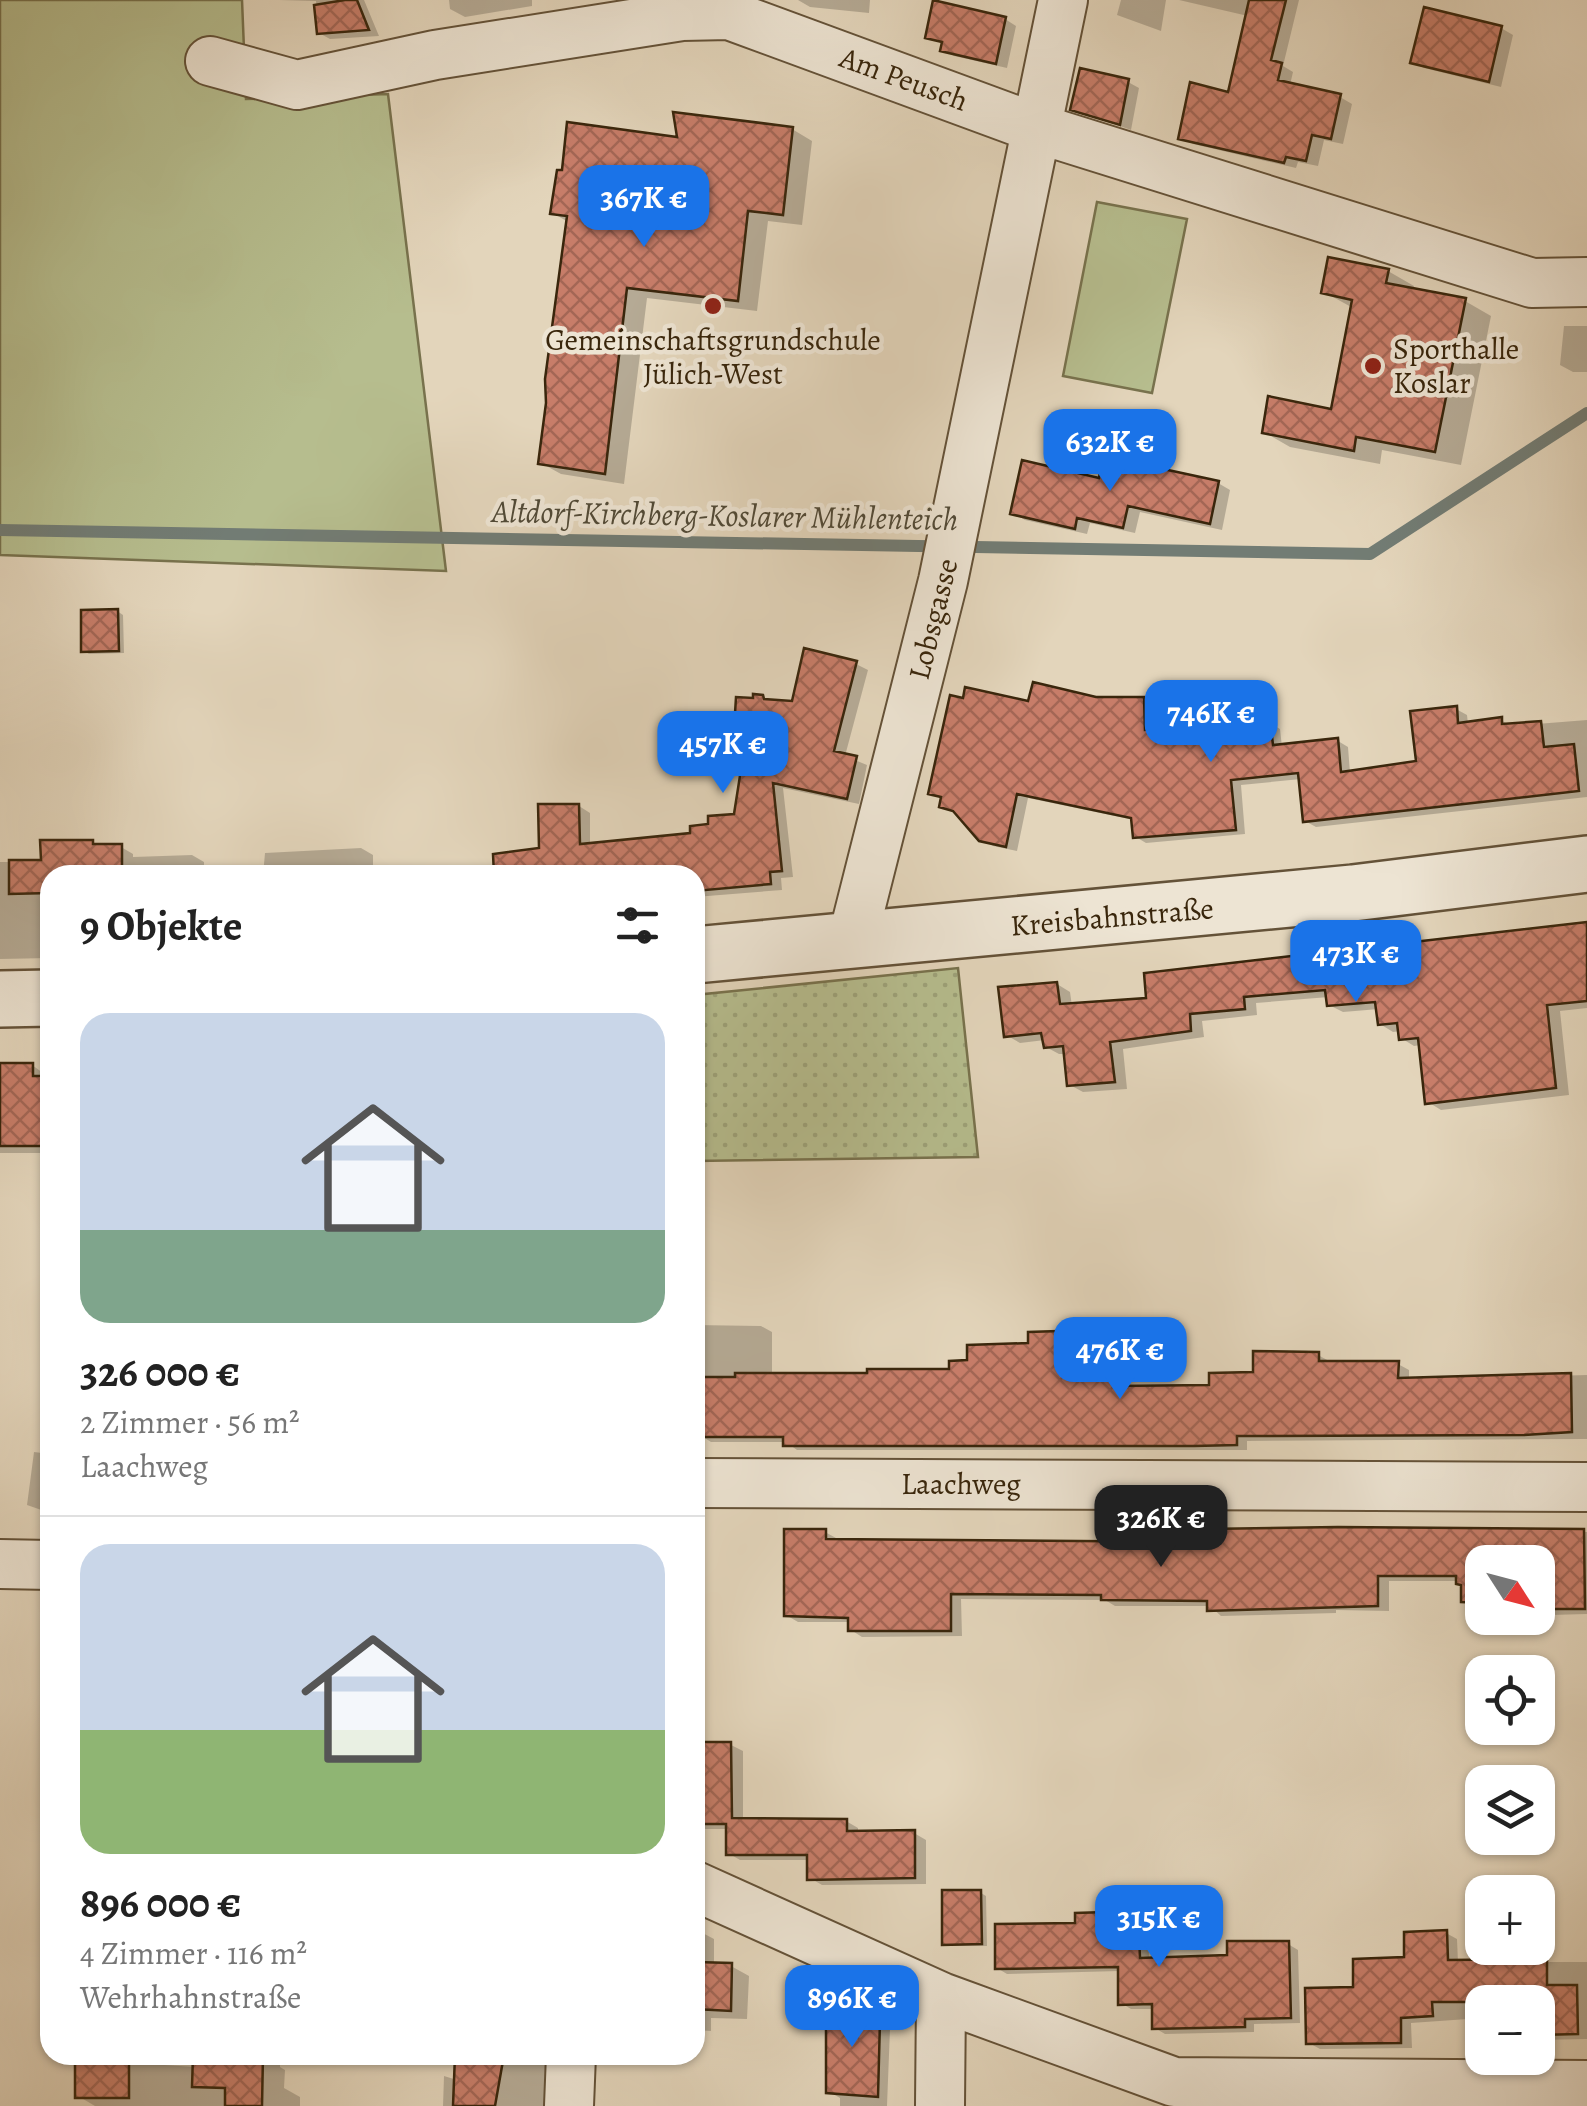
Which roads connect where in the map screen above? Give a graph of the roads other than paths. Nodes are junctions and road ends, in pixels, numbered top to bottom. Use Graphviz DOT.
graph roads {
  1 [pos="1064,0"];
  2 [pos="210,61"];
  3 [pos="1036,128"];
  4 [pos="1587,282"];
  5 [pos="1587,864"];
  6 [pos="852,941"];
  7 [pos="705,954"];
  8 [pos="40,998"];
  9 [pos="0,999"];
  10 [pos="705,1483"];
  11 [pos="1587,1488"];
  12 [pos="0,1564"];
  13 [pos="40,1565"];
  14 [pos="705,1891"];
  15 [pos="941,1998"];
  16 [pos="571,2065"];
  17 [pos="1587,2085"];
  18 [pos="569,2106"];
  19 [pos="940,2106"];
  1 -- 3 [label="street, Lobsgasse"];
  2 -- 3 [label="street, Am Peusch"];
  3 -- 4 [label="street, Am Peusch"];
  3 -- 6 [label="street, Lobsgasse"];
  5 -- 6 [label="street, Kreisbahnstraße"];
  6 -- 7 [label="street, Kreisbahnstraße"];
  8 -- 9 [label="street"];
  10 -- 11 [label="street, Laachweg"];
  12 -- 13 [label="street"];
  14 -- 15 [label="street"];
  15 -- 17 [label="street"];
  15 -- 19 [label="street"];
  16 -- 18 [label="street"];
}
